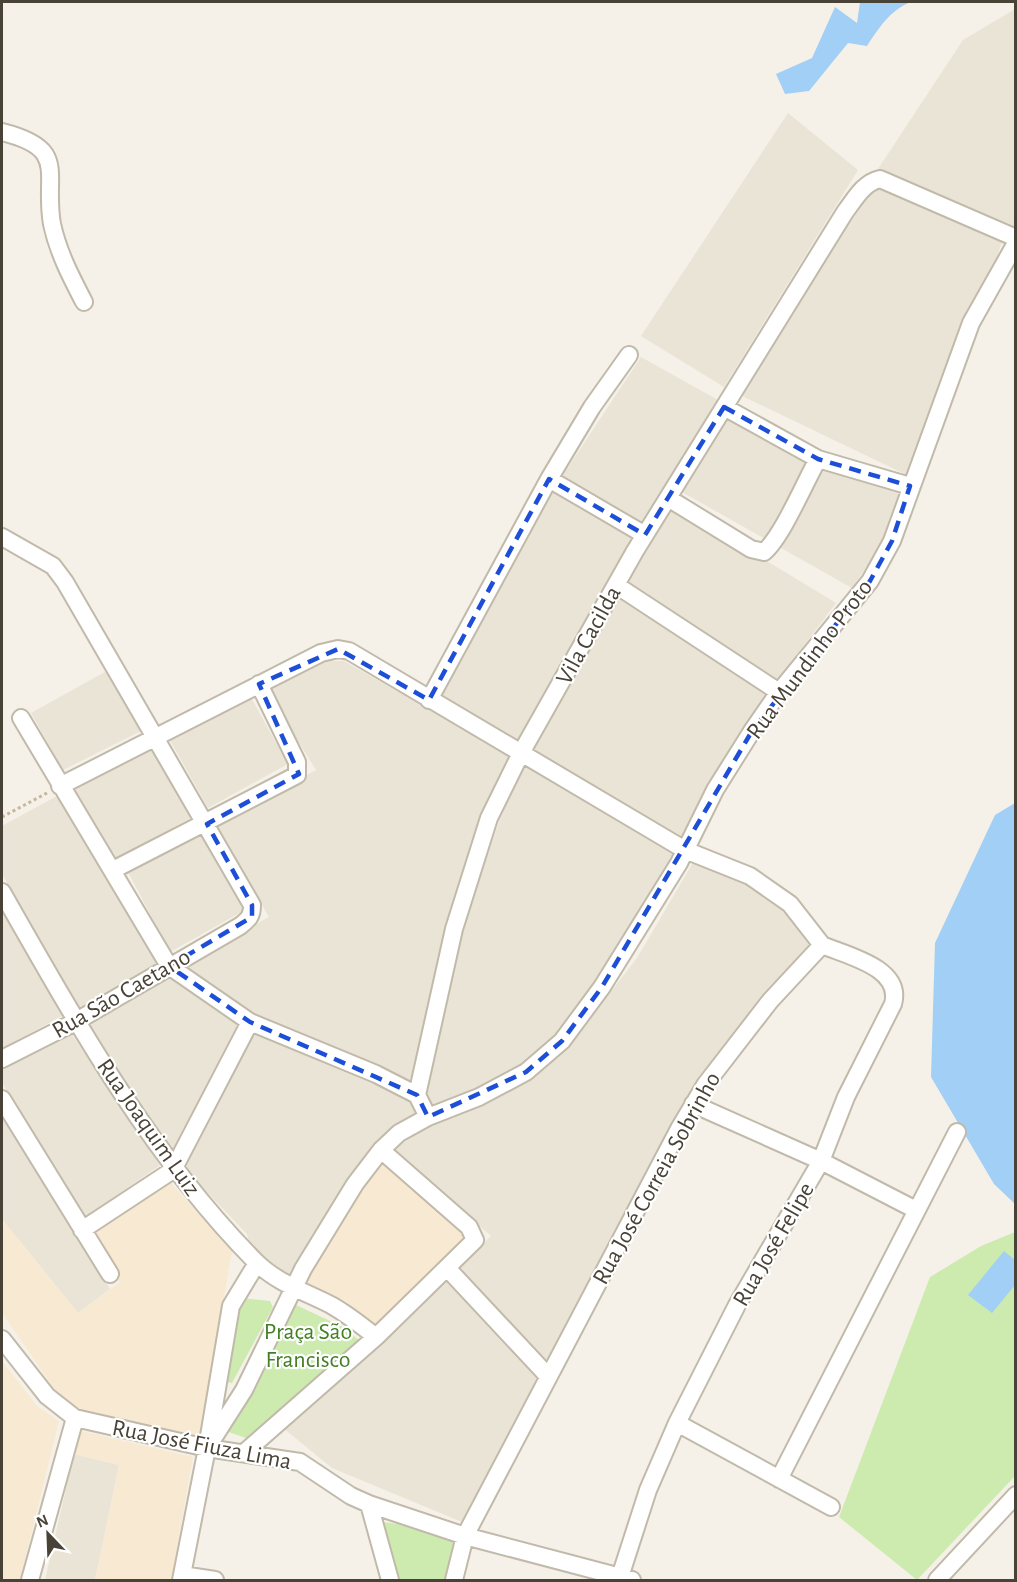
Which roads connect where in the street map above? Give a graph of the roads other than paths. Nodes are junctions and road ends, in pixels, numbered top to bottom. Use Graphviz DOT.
graph roads {
  1 [pos="2,132"];
  2 [pos="1016,238"];
  3 [pos="1016,243"];
  4 [pos="84,302"];
  5 [pos="629,354"];
  6 [pos="724,407"];
  7 [pos="818,459"];
  8 [pos="549,479"];
  9 [pos="910,486"];
  10 [pos="668,498"];
  11 [pos="645,535"];
  12 [pos="2,537"];
  13 [pos="616,585"];
  14 [pos="259,684"];
  15 [pos="779,692"];
  16 [pos="429,700"];
  17 [pos="21,718"];
  18 [pos="157,737"];
  19 [pos="521,753"];
  20 [pos="60,786"];
  21 [pos="207,824"];
  22 [pos="688,851"];
  23 [pos="113,870"];
  24 [pos="2,892"];
  25 [pos="822,945"];
  26 [pos="169,966"];
  27 [pos="75,1022"];
  28 [pos="250,1022"];
  29 [pos="2,1059"];
  30 [pos="417,1095"];
  31 [pos="2,1099"];
  32 [pos="693,1104"];
  33 [pos="428,1117"];
  34 [pos="957,1132"];
  35 [pos="381,1150"];
  36 [pos="821,1161"];
  37 [pos="173,1170"];
  38 [pos="916,1210"];
  39 [pos="82,1230"];
  40 [pos="257,1263"];
  41 [pos="447,1268"];
  42 [pos="110,1274"];
  43 [pos="294,1288"];
  44 [pos="376,1336"];
  45 [pos="2,1339"];
  46 [pos="547,1375"];
  47 [pos="75,1418"];
  48 [pos="676,1424"];
  49 [pos="207,1448"];
  50 [pos="245,1452"];
  51 [pos="779,1479"];
  52 [pos="1016,1495"];
  53 [pos="369,1504"];
  54 [pos="831,1507"];
  55 [pos="465,1536"];
  56 [pos="181,1578"];
  57 [pos="624,1579"];
  58 [pos="30,1581"];
  59 [pos="215,1581"];
  60 [pos="390,1581"];
  61 [pos="454,1581"];
  62 [pos="937,1581"];
  1 -- 4 [label="street"];
  2 -- 6 [label="street, Vila Cacilda"];
  3 -- 9 [label="street, Rua Mundinho Proto"];
  5 -- 8 [label="street"];
  6 -- 7 [label="street"];
  6 -- 10 [label="street, Vila Cacilda"];
  7 -- 9 [label="street"];
  7 -- 10 [label="street"];
  8 -- 11 [label="street"];
  8 -- 16 [label="street"];
  9 -- 15 [label="street, Rua Mundinho Proto"];
  10 -- 11 [label="street, Vila Cacilda"];
  11 -- 13 [label="street, Vila Cacilda"];
  12 -- 18 [label="street"];
  13 -- 15 [label="street"];
  13 -- 19 [label="street, Vila Cacilda"];
  14 -- 16 [label="street"];
  14 -- 18 [label="street"];
  14 -- 21 [label="street"];
  15 -- 22 [label="street, Rua Mundinho Proto"];
  16 -- 19 [label="street"];
  17 -- 20 [label="street"];
  18 -- 20 [label="street"];
  18 -- 21 [label="street"];
  19 -- 22 [label="street"];
  19 -- 30 [label="street, Vila Cacilda"];
  20 -- 23 [label="street"];
  21 -- 23 [label="street"];
  21 -- 26 [label="street, Rua São Caetano"];
  22 -- 25 [label="street"];
  22 -- 33 [label="street, Rua Mundinho Proto"];
  23 -- 26 [label="street"];
  24 -- 27 [label="street, Rua Joaquim Luiz"];
  25 -- 32 [label="street, Rua José Correia Sobrinho"];
  25 -- 36 [label="street, Rua José Felipe"];
  26 -- 27 [label="street, Rua São Caetano"];
  26 -- 28 [label="street"];
  27 -- 29 [label="street, Rua São Caetano"];
  27 -- 37 [label="street, Rua Joaquim Luiz"];
  28 -- 30 [label="street"];
  28 -- 37 [label="street"];
  30 -- 33 [label="street"];
  31 -- 39 [label="street"];
  32 -- 36 [label="street"];
  32 -- 46 [label="street, Rua José Correia Sobrinho"];
  33 -- 35 [label="street, Rua Mundinho Proto"];
  34 -- 38 [label="street"];
  35 -- 41 [label="street"];
  35 -- 43 [label="street, Rua Mundinho Proto"];
  36 -- 38 [label="street"];
  36 -- 48 [label="street, Rua José Felipe"];
  37 -- 39 [label="street"];
  37 -- 40 [label="street, Rua Joaquim Luiz"];
  38 -- 51 [label="street"];
  39 -- 42 [label="street"];
  40 -- 43 [label="street, Rua Joaquim Luiz"];
  40 -- 49 [label="street"];
  41 -- 44 [label="street"];
  41 -- 46 [label="street"];
  43 -- 44 [label="street, Rua Joaquim Luiz"];
  43 -- 49 [label="street, Rua Mundinho Proto"];
  44 -- 50 [label="street"];
  45 -- 47 [label="street, Rua José Fiuza Lima"];
  46 -- 55 [label="street, Rua José Correia Sobrinho"];
  47 -- 49 [label="street, Rua José Fiuza Lima"];
  47 -- 58 [label="street"];
  48 -- 51 [label="street"];
  48 -- 57 [label="street, Rua José Felipe"];
  49 -- 50 [label="street, Rua José Fiuza Lima"];
  49 -- 56 [label="street"];
  50 -- 53 [label="street, Rua José Fiuza Lima"];
  51 -- 54 [label="street"];
  52 -- 62 [label="street"];
  53 -- 55 [label="street, Rua José Fiuza Lima"];
  53 -- 60 [label="street"];
  55 -- 57 [label="street, Rua José Fiuza Lima"];
  55 -- 61 [label="street, Rua José Correia Sobrinho"];
  56 -- 59 [label="street"];
}
